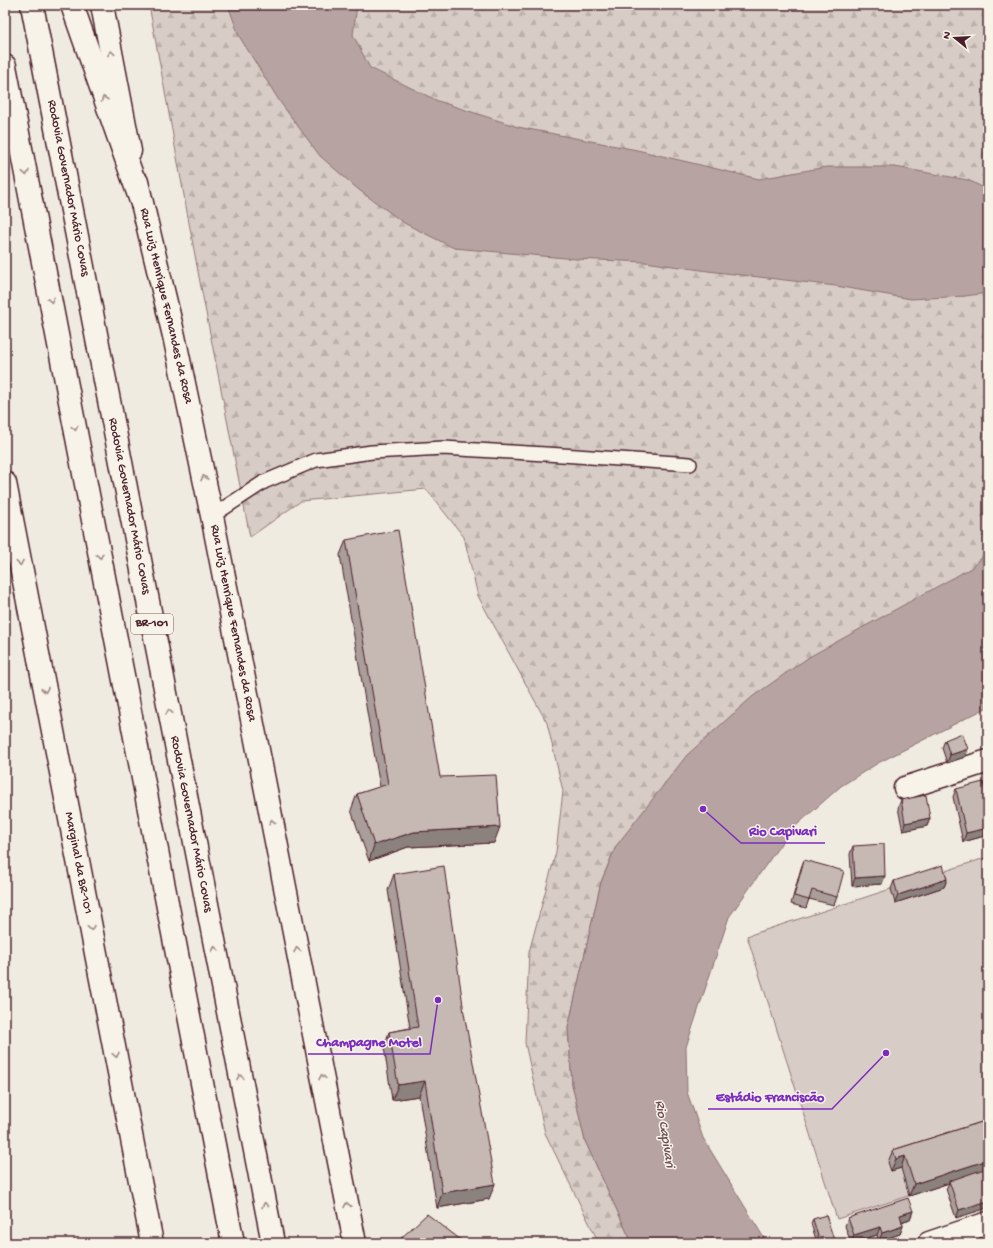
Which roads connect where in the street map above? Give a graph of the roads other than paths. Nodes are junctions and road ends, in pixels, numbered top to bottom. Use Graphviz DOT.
graph roads {
  1 [pos="32,5"];
  2 [pos="72,5"];
  3 [pos="102,5"];
  4 [pos="5,66"];
  5 [pos="5,121"];
  6 [pos="20,141"];
  7 [pos="141,201"];
  8 [pos="690,464"];
  9 [pos="5,483"];
  10 [pos="212,516"];
  11 [pos="988,761"];
  12 [pos="905,788"];
  13 [pos="988,1223"];
  14 [pos="152,1243"];
  15 [pos="233,1243"];
  16 [pos="272,1243"];
  17 [pos="355,1243"];
  18 [pos="929,1243"];
  16 -- 1 [label="main road, Rodovia Governador Mário Covas / BR-101, one-way"];
  7 -- 2 [label="main road, one-way"];
  7 -- 3 [label="main road, Rua Luiz Henrique Fernandes da Rosa, one-way"];
  4 -- 6 [label="main road, BR-101"];
  5 -- 6 [label="main road"];
  6 -- 15 [label="main road, BR-101, one-way"];
  10 -- 7 [label="main road, Rua Luiz Henrique Fernandes da Rosa, one-way"];
  8 -- 10 [label="lane"];
  9 -- 14 [label="main road, Marginal da BR-101, one-way"];
  17 -- 10 [label="main road, Rua Luiz Henrique Fernandes da Rosa, one-way"];
  11 -- 12 [label="main road"];
  13 -- 18 [label="main road"];
}
